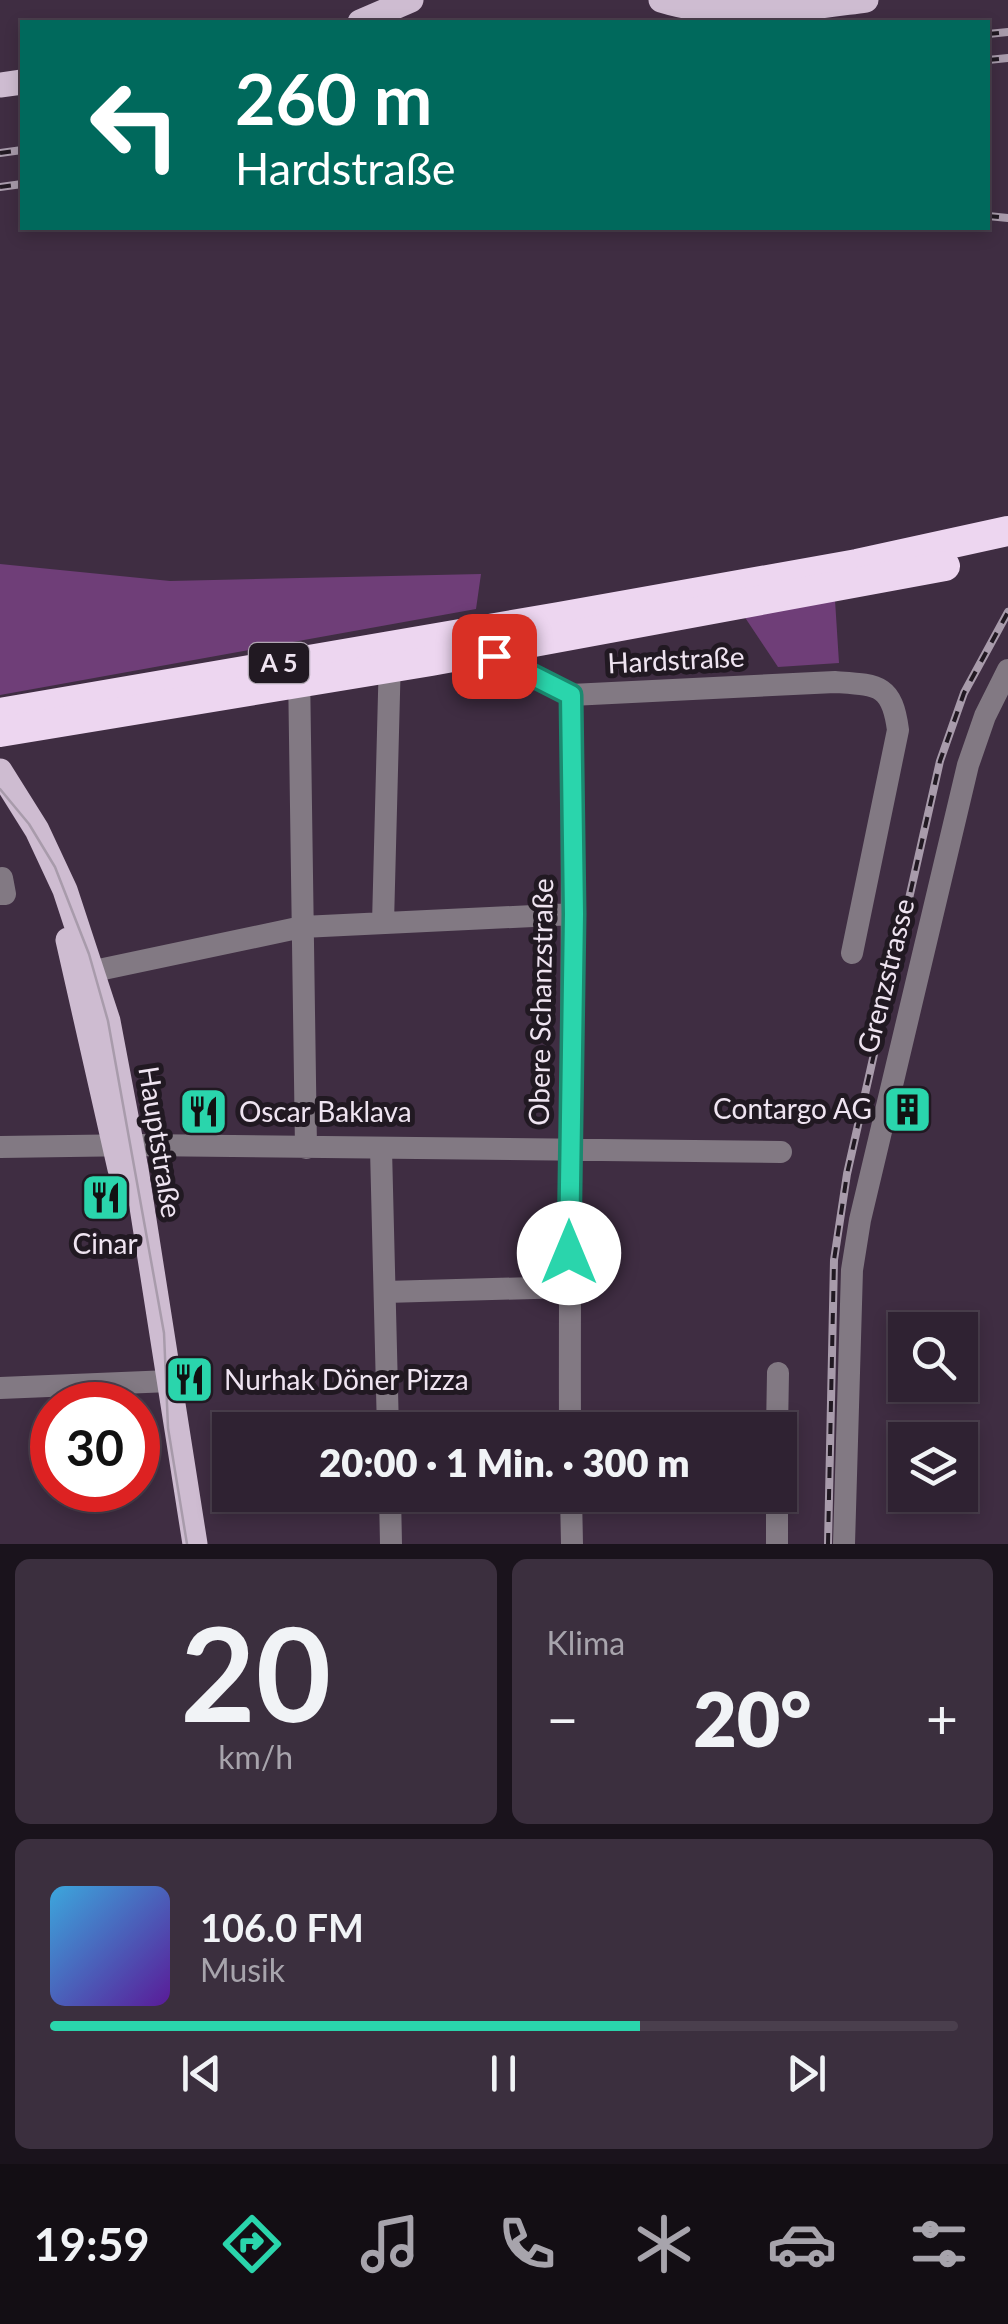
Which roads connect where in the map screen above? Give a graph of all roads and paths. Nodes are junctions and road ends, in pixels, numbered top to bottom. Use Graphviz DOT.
graph roads {
  1 [pos="411,0"];
  2 [pos="661,0"];
  3 [pos="866,0"];
  4 [pos="365,20"];
  5 [pos="1008,531"];
  6 [pos="1008,552"];
  7 [pos="948,556"];
  8 [pos="390,654"];
  9 [pos="299,670"];
  10 [pos="1008,670"];
  11 [pos="571,695"];
  12 [pos="0,713"];
  13 [pos="0,732"];
  14 [pos="0,742"];
  15 [pos="0,771"];
  16 [pos="0,792"];
  17 [pos="0,880"];
  18 [pos="0,894"];
  19 [pos="574,914"];
  20 [pos="383,923"];
  21 [pos="302,927"];
  22 [pos="852,952"];
  23 [pos="94,971"];
  24 [pos="124,1145"];
  25 [pos="0,1148"];
  26 [pos="306,1148"];
  27 [pos="381,1149"];
  28 [pos="568,1151"];
  29 [pos="781,1152"];
  30 [pos="569,1287"];
  31 [pos="385,1292"];
  32 [pos="778,1373"];
  33 [pos="162,1382"];
  34 [pos="0,1388"];
  35 [pos="388,1412"];
  36 [pos="570,1412"];
  37 [pos="778,1412"];
  38 [pos="391,1512"];
  39 [pos="571,1512"];
  40 [pos="777,1512"];
  41 [pos="180,1544"];
  42 [pos="195,1544"];
  43 [pos="392,1544"];
  44 [pos="572,1544"];
  45 [pos="776,1544"];
  46 [pos="844,1544"];
  1 -- 4 [label="main road"];
  2 -- 3 [label="main road"];
  5 -- 7 [label="highway"];
  6 -- 7 [label="highway"];
  7 -- 12 [label="highway, A 5"];
  7 -- 13 [label="highway, A 5, bridge"];
  8 -- 9 [label="street, Hardstraße"];
  8 -- 11 [label="street, Hardstraße"];
  8 -- 20 [label="street"];
  9 -- 14 [label="street, Hardstraße"];
  9 -- 21 [label="street"];
  10 -- 46 [label="street, Grenzstrasse"];
  11 -- 19 [label="street, Obere Schanzstraße"];
  11 -- 22 [label="street, Hardstraße"];
  15 -- 23 [label="main road, Hauptstraße"];
  16 -- 24 [label="main road, Hauptstraße"];
  17 -- 18 [label="street"];
  19 -- 20 [label="street"];
  19 -- 28 [label="street, Obere Schanzstraße"];
  20 -- 21 [label="street"];
  21 -- 23 [label="street"];
  21 -- 26 [label="street"];
  23 -- 24 [label="main road, Hauptstraße"];
  24 -- 25 [label="street"];
  24 -- 26 [label="street"];
  24 -- 33 [label="main road, Hauptstraße"];
  26 -- 27 [label="street"];
  27 -- 28 [label="street"];
  27 -- 31 [label="street"];
  28 -- 29 [label="street"];
  28 -- 30 [label="street, Obere Schanzstraße"];
  30 -- 31 [label="street"];
  30 -- 36 [label="street, Obere Schanzstraße"];
  31 -- 35 [label="street"];
  32 -- 37 [label="street"];
  33 -- 34 [label="street"];
  33 -- 41 [label="main road, Hauptstraße"];
  33 -- 42 [label="main road, Hauptstraße"];
  38 -- 43 [label="street"];
  39 -- 44 [label="street"];
  40 -- 45 [label="street"];
}
